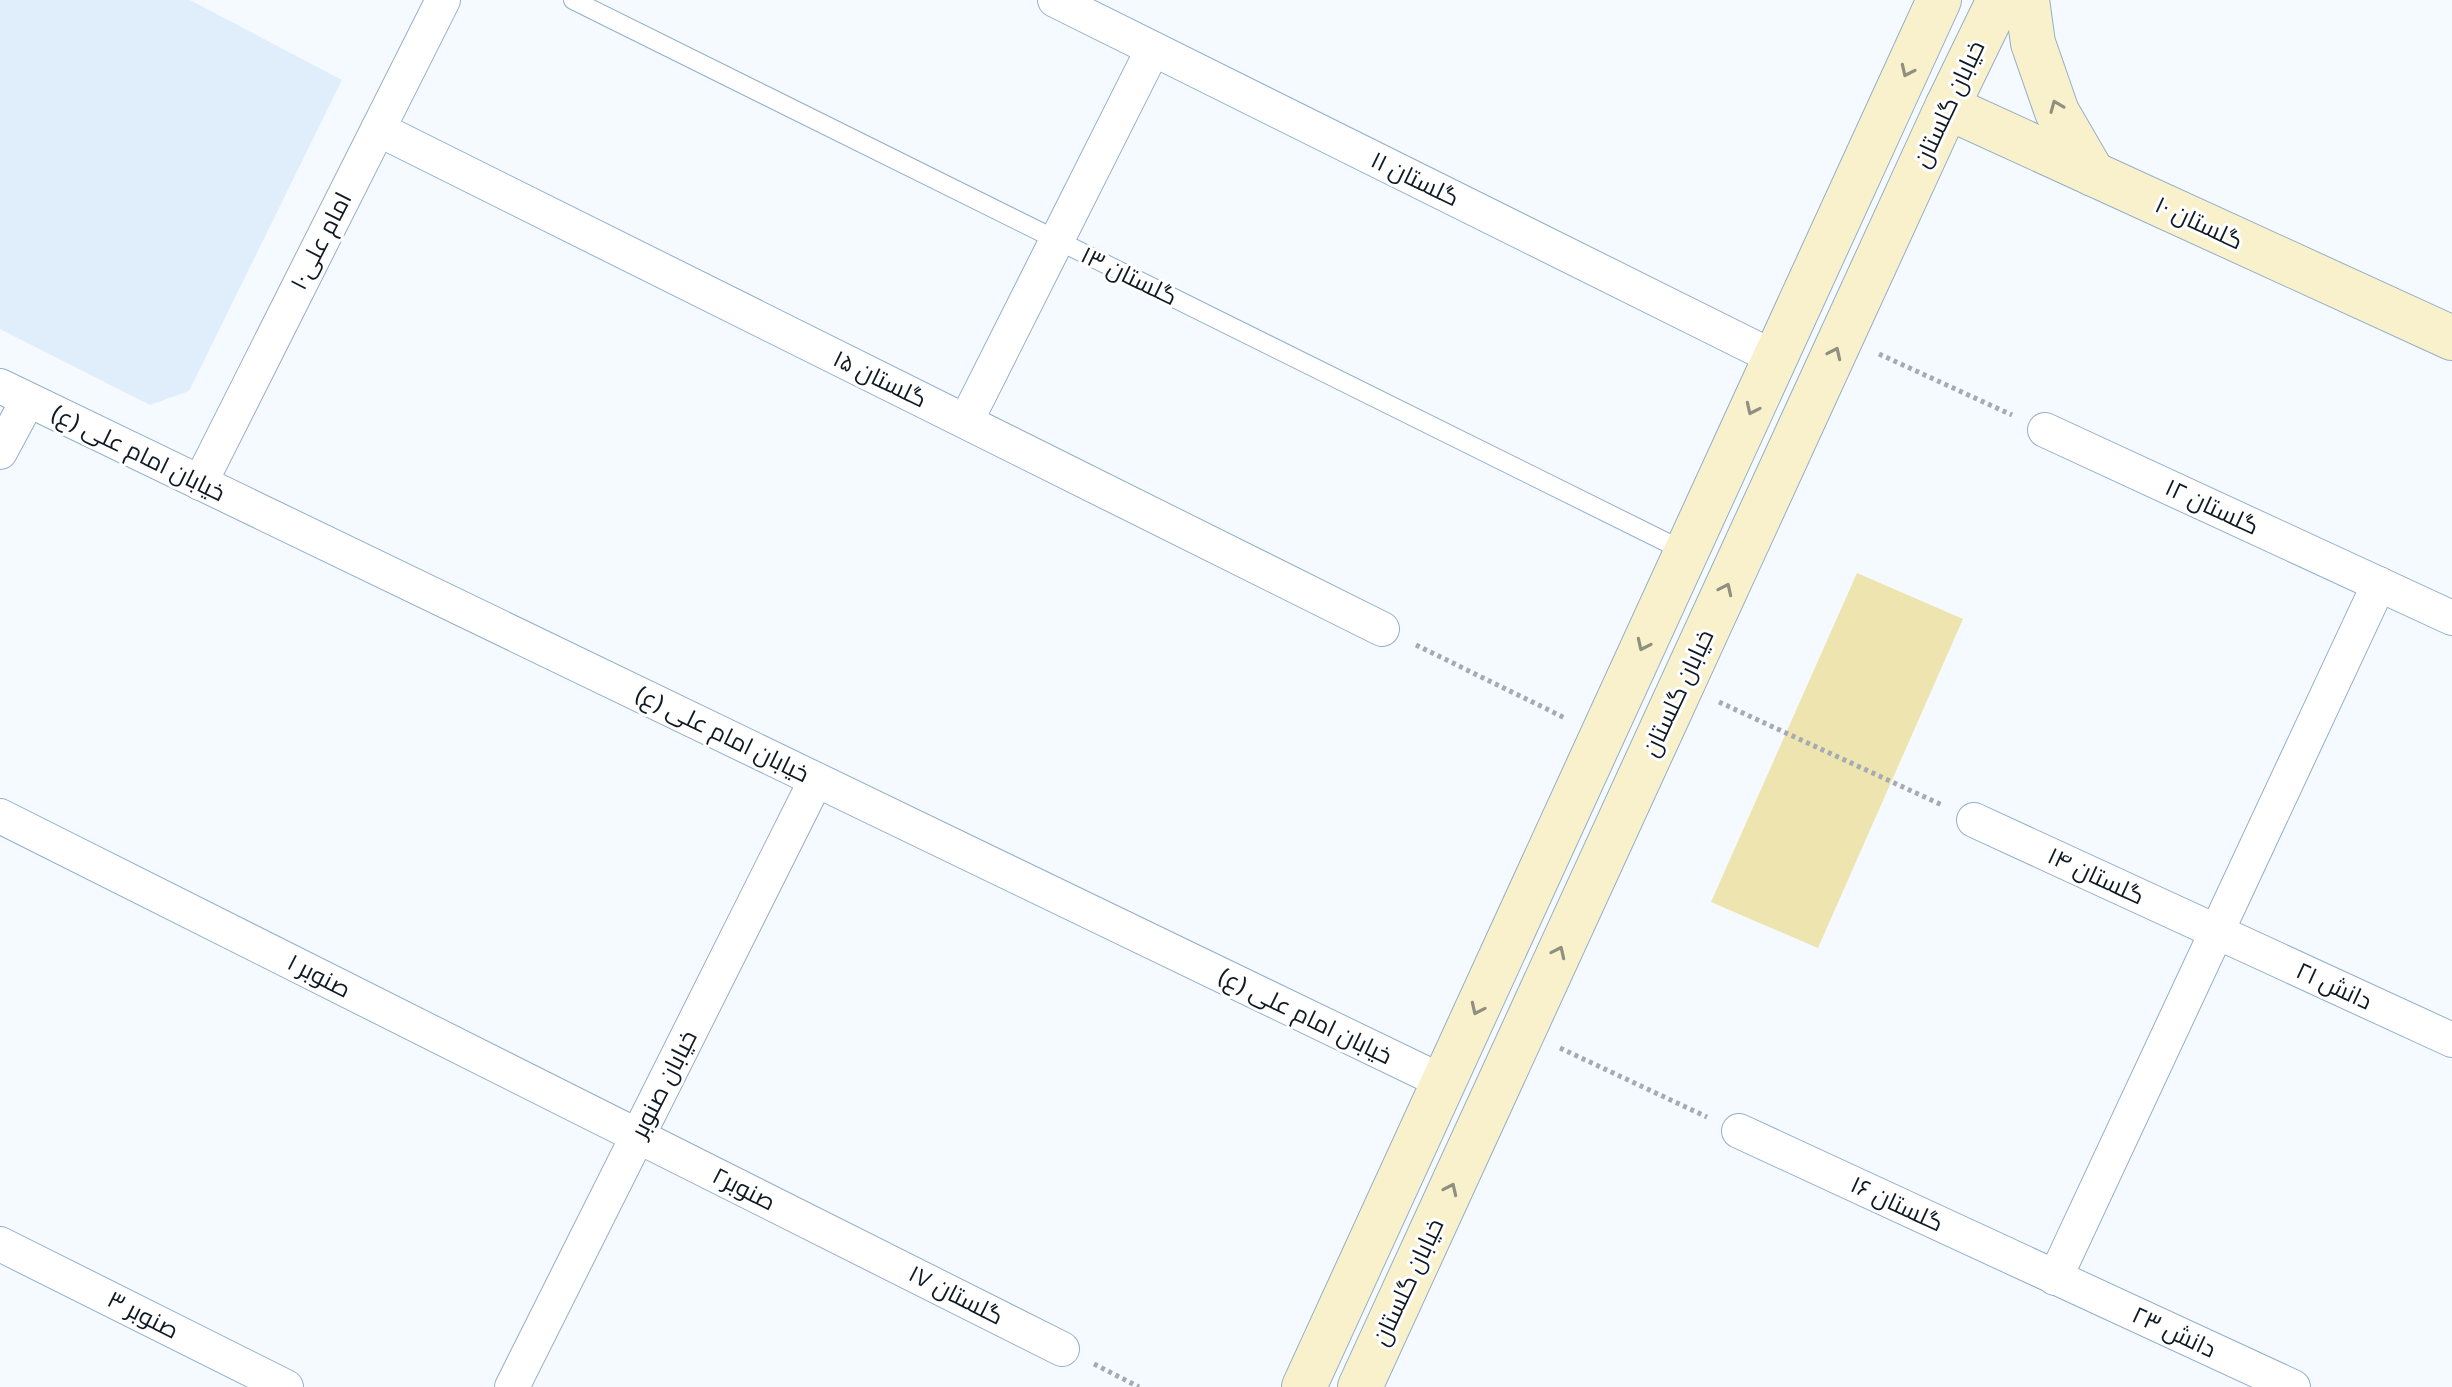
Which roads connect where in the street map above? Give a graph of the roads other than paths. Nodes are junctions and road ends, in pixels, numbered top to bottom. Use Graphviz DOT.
graph roads {
  1 [pos="443,0"];
  2 [pos="573,0"];
  3 [pos="1055,0"];
  4 [pos="1939,0"];
  5 [pos="1999,0"];
  6 [pos="2027,0"];
  7 [pos="1153,49"];
  8 [pos="1947,107"];
  9 [pos="378,129"];
  10 [pos="2093,174"];
  11 [pos="1057,240"];
  12 [pos="2452,338"];
  13 [pos="1775,358"];
  14 [pos="14,393"];
  15 [pos="966,421"];
  16 [pos="2045,430"];
  17 [pos="0,452"];
  18 [pos="200,483"];
  19 [pos="1686,552"];
  20 [pos="2379,584"];
  21 [pos="2452,618"];
  22 [pos="1382,629"];
  23 [pos="816,780"];
  24 [pos="0,816"];
  25 [pos="1974,820"];
  26 [pos="2217,932"];
  27 [pos="2452,1040"];
  28 [pos="1443,1082"];
  29 [pos="1739,1131"];
  30 [pos="638,1136"];
  31 [pos="850,1242"];
  32 [pos="0,1244"];
  33 [pos="2055,1278"];
  34 [pos="1062,1349"];
  35 [pos="286,1387"];
  36 [pos="512,1387"];
  37 [pos="1304,1387"];
  38 [pos="1360,1387"];
  39 [pos="2293,1387"];
  1 -- 9 [label="street, امام علی۱۰"];
  2 -- 11 [label="lane, گلستان ۱۳"];
  3 -- 7 [label="street, گلستان ۱۱"];
  4 -- 13 [label="street, one-way"];
  5 -- 8 [label="street, خیابان گلستان"];
  10 -- 6 [label="street, one-way"];
  7 -- 11 [label="street"];
  7 -- 13 [label="street, گلستان ۱۱"];
  8 -- 10 [label="street, گلستان ۱۰"];
  38 -- 8 [label="street, خیابان گلستان, one-way"];
  9 -- 15 [label="street, گلستان ۱۵"];
  9 -- 18 [label="street, امام علی۱۰"];
  10 -- 12 [label="street, گلستان ۱۰"];
  11 -- 15 [label="street"];
  11 -- 19 [label="lane, گلستان ۱۳"];
  13 -- 19 [label="street, one-way"];
  14 -- 17 [label="street"];
  14 -- 18 [label="street, خیابان امام علی (ع)"];
  15 -- 22 [label="street, گلستان ۱۵"];
  16 -- 20 [label="street, گلستان ۱۲"];
  18 -- 23 [label="street, خیابان امام علی (ع)"];
  19 -- 28 [label="street, one-way"];
  20 -- 21 [label="street, گلستان ۱۲"];
  20 -- 26 [label="street"];
  23 -- 28 [label="street, خیابان امام علی (ع)"];
  23 -- 30 [label="street, خیابان صنوبر"];
  24 -- 30 [label="street, صنوبر ۱"];
  25 -- 26 [label="street, گلستان ۱۴"];
  26 -- 27 [label="street, دانش ۲۱"];
  26 -- 33 [label="street"];
  28 -- 37 [label="street"];
  29 -- 33 [label="street, گلستان ۱۶"];
  30 -- 31 [label="street, صنوبر۲"];
  30 -- 36 [label="street, خیابان صنوبر"];
  31 -- 34 [label="street, گلستان ۱۷"];
  32 -- 35 [label="street, صنوبر ۳"];
  33 -- 39 [label="street, دانش ۲۳"];
}
